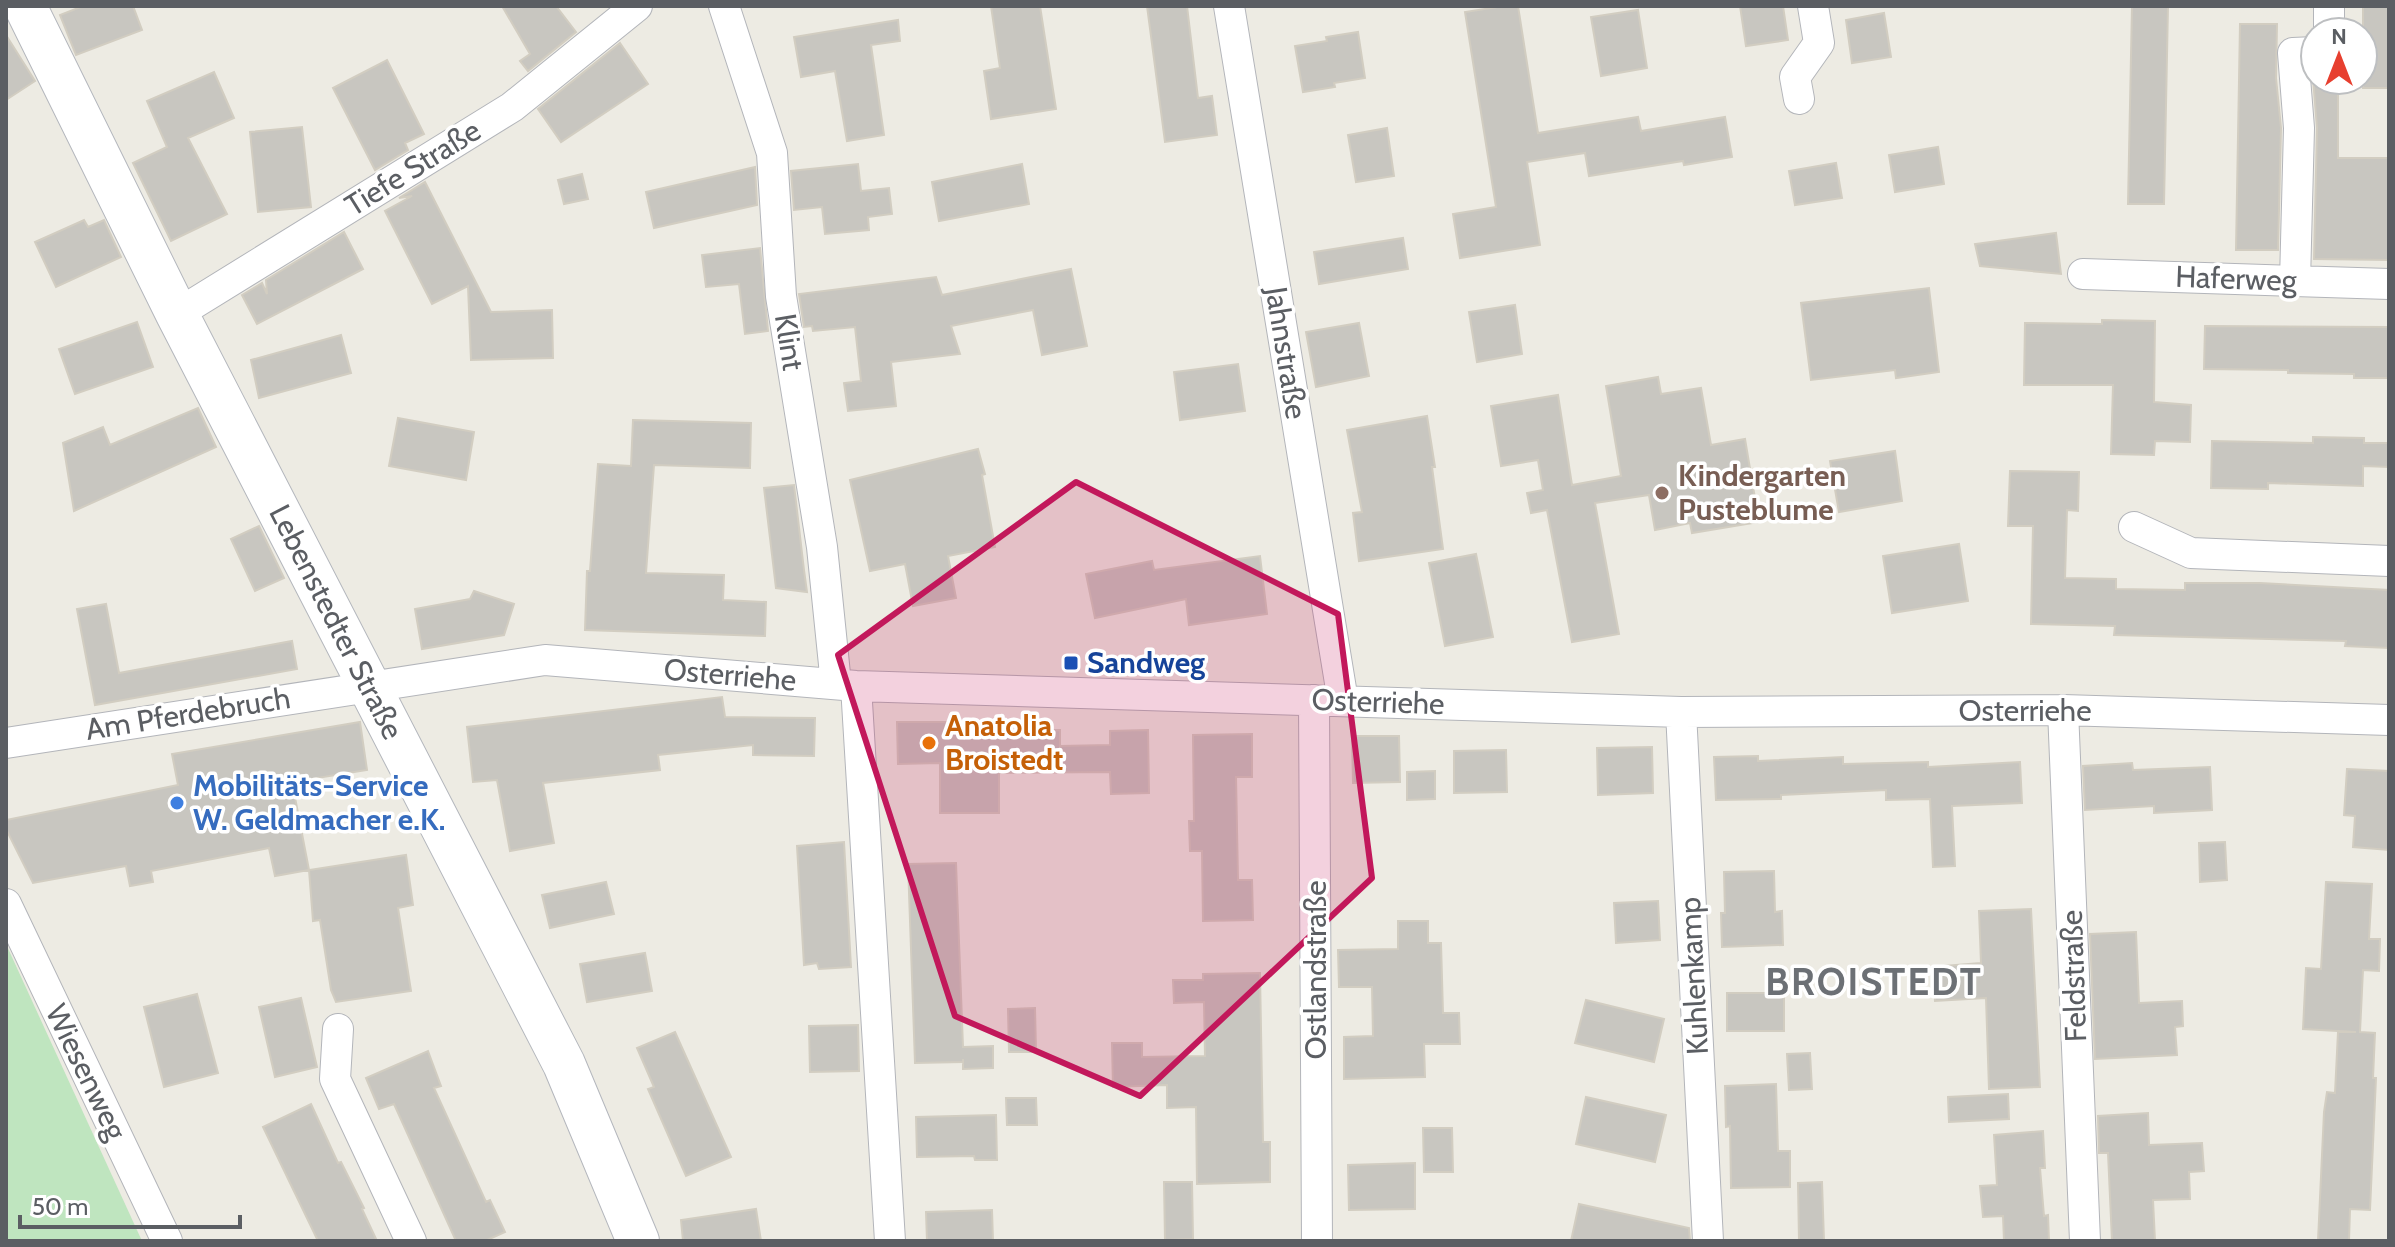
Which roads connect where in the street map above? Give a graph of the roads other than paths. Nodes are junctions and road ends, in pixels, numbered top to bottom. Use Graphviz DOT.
graph roads {
  1 [pos="25,6"];
  2 [pos="637,6"];
  3 [pos="724,6"];
  4 [pos="1229,6"];
  5 [pos="1813,6"];
  6 [pos="2299,53"];
  7 [pos="1799,99"];
  8 [pos="2083,274"];
  9 [pos="2295,281"];
  10 [pos="2389,284"];
  11 [pos="177,314"];
  12 [pos="2134,527"];
  13 [pos="2389,561"];
  14 [pos="846,685"];
  15 [pos="369,686"];
  16 [pos="1328,700"];
  17 [pos="2063,710"];
  18 [pos="1681,712"];
  19 [pos="2389,720"];
  20 [pos="6,743"];
  21 [pos="6,904"];
  22 [pos="338,1029"];
  23 [pos="167,1241"];
  24 [pos="411,1241"];
  25 [pos="638,1241"];
  26 [pos="890,1241"];
  27 [pos="1317,1241"];
  28 [pos="1708,1241"];
  29 [pos="2085,1241"];
  1 -- 11 [label="street, Lebenstedter Straße"];
  2 -- 11 [label="street, Tiefe Straße"];
  3 -- 14 [label="street, Klint"];
  4 -- 16 [label="street, Jahnstraße"];
  5 -- 7 [label="street"];
  6 -- 9 [label="street"];
  8 -- 9 [label="street, Haferweg"];
  9 -- 10 [label="street, Haferweg"];
  11 -- 15 [label="street, Lebenstedter Straße"];
  12 -- 13 [label="street"];
  14 -- 15 [label="street, Osterriehe"];
  14 -- 16 [label="street, Osterriehe"];
  14 -- 26 [label="street"];
  15 -- 20 [label="street, Am Pferdebruch"];
  15 -- 25 [label="street, Lebenstedter Straße"];
  16 -- 18 [label="street, Osterriehe"];
  16 -- 27 [label="street, Ostlandstraße"];
  17 -- 18 [label="street, Osterriehe"];
  17 -- 19 [label="street, Osterriehe"];
  17 -- 29 [label="street, Feldstraße"];
  18 -- 28 [label="street, Kuhlenkamp"];
  21 -- 23 [label="street, Wiesenweg"];
  22 -- 24 [label="street"];
}
